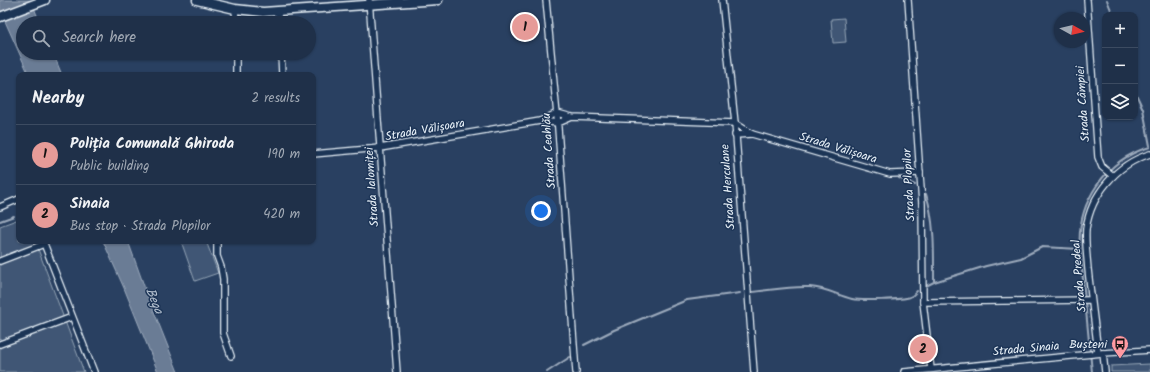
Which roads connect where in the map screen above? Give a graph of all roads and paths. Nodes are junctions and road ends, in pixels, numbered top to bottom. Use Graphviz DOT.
graph roads {
  1 [pos="45,0"];
  2 [pos="197,0"];
  3 [pos="438,0"];
  4 [pos="546,0"];
  5 [pos="722,0"];
  6 [pos="908,0"];
  7 [pos="1087,0"];
  8 [pos="369,3"];
  9 [pos="235,9"];
  10 [pos="278,12"];
  11 [pos="236,16"];
  12 [pos="278,16"];
  13 [pos="0,17"];
  14 [pos="236,60"];
  15 [pos="281,60"];
  16 [pos="236,72"];
  17 [pos="282,72"];
  18 [pos="557,114"];
  19 [pos="572,117"];
  20 [pos="540,121"];
  21 [pos="558,123"];
  22 [pos="735,124"];
  23 [pos="735,133"];
  24 [pos="752,134"];
  25 [pos="380,148"];
  26 [pos="316,154"];
  27 [pos="1150,154"];
  28 [pos="920,173"];
  29 [pos="1110,173"];
  30 [pos="16,200"];
  31 [pos="0,207"];
  32 [pos="42,244"];
  33 [pos="44,244"];
  34 [pos="217,244"];
  35 [pos="0,261"];
  36 [pos="1090,300"];
  37 [pos="923,302"];
  38 [pos="72,317"];
  39 [pos="0,344"];
  40 [pos="1150,350"];
  41 [pos="1098,353"];
  42 [pos="231,356"];
  43 [pos="931,369"];
  44 [pos="94,372"];
  45 [pos="397,372"];
  46 [pos="576,372"];
  47 [pos="754,372"];
  48 [pos="904,372"];
  49 [pos="1105,372"];
  1 -- 13 [label="street"];
  2 -- 9 [label="street"];
  3 -- 8 [label="street"];
  4 -- 18 [label="street, Strada Ceahlău"];
  5 -- 22 [label="street, Strada Herculane"];
  6 -- 28 [label="street, Strada Plopilor"];
  7 -- 29 [label="street, Strada Câmpiei"];
  8 -- 10 [label="street"];
  8 -- 25 [label="street, Strada Ialomiței"];
  9 -- 10 [label="street"];
  9 -- 11 [label="street"];
  10 -- 12 [label="street"];
  14 -- 16 [label="street"];
  15 -- 17 [label="street"];
  18 -- 19 [label="street, Strada Vălișoara"];
  18 -- 20 [label="street, Strada Vălișoara"];
  18 -- 21 [label="street, Strada Ceahlău"];
  19 -- 21 [label="street, Strada Vălișoara"];
  19 -- 22 [label="street, Strada Vălișoara"];
  20 -- 21 [label="street, Strada Vălișoara"];
  20 -- 25 [label="street, Strada Vălișoara"];
  21 -- 46 [label="street, Strada Ceahlău"];
  22 -- 23 [label="street, Strada Herculane"];
  22 -- 24 [label="street, Strada Vălișoara"];
  23 -- 24 [label="street, Strada Vălișoara"];
  23 -- 47 [label="street, Strada Herculane"];
  24 -- 28 [label="street, Strada Vălișoara"];
  25 -- 26 [label="street, Strada Vălișoara"];
  25 -- 45 [label="street, Strada Ialomiței"];
  27 -- 29 [label="street, Strada Predeal"];
  28 -- 37 [label="street, Strada Plopilor"];
  29 -- 36 [label="street, Strada Predeal"];
  30 -- 31 [label="street"];
  32 -- 35 [label="street"];
  33 -- 38 [label="street"];
  34 -- 42 [label="street"];
  36 -- 37 [label="street"];
  36 -- 41 [label="street, Strada Predeal"];
  37 -- 43 [label="street, Strada Plopilor"];
  38 -- 39 [label="street"];
  38 -- 44 [label="street"];
  40 -- 41 [label="street, Strada Sinaia"];
  41 -- 43 [label="street, Strada Sinaia"];
  41 -- 49 [label="street, Strada Predeal"];
  43 -- 48 [label="street, Strada Sinaia"];
}
